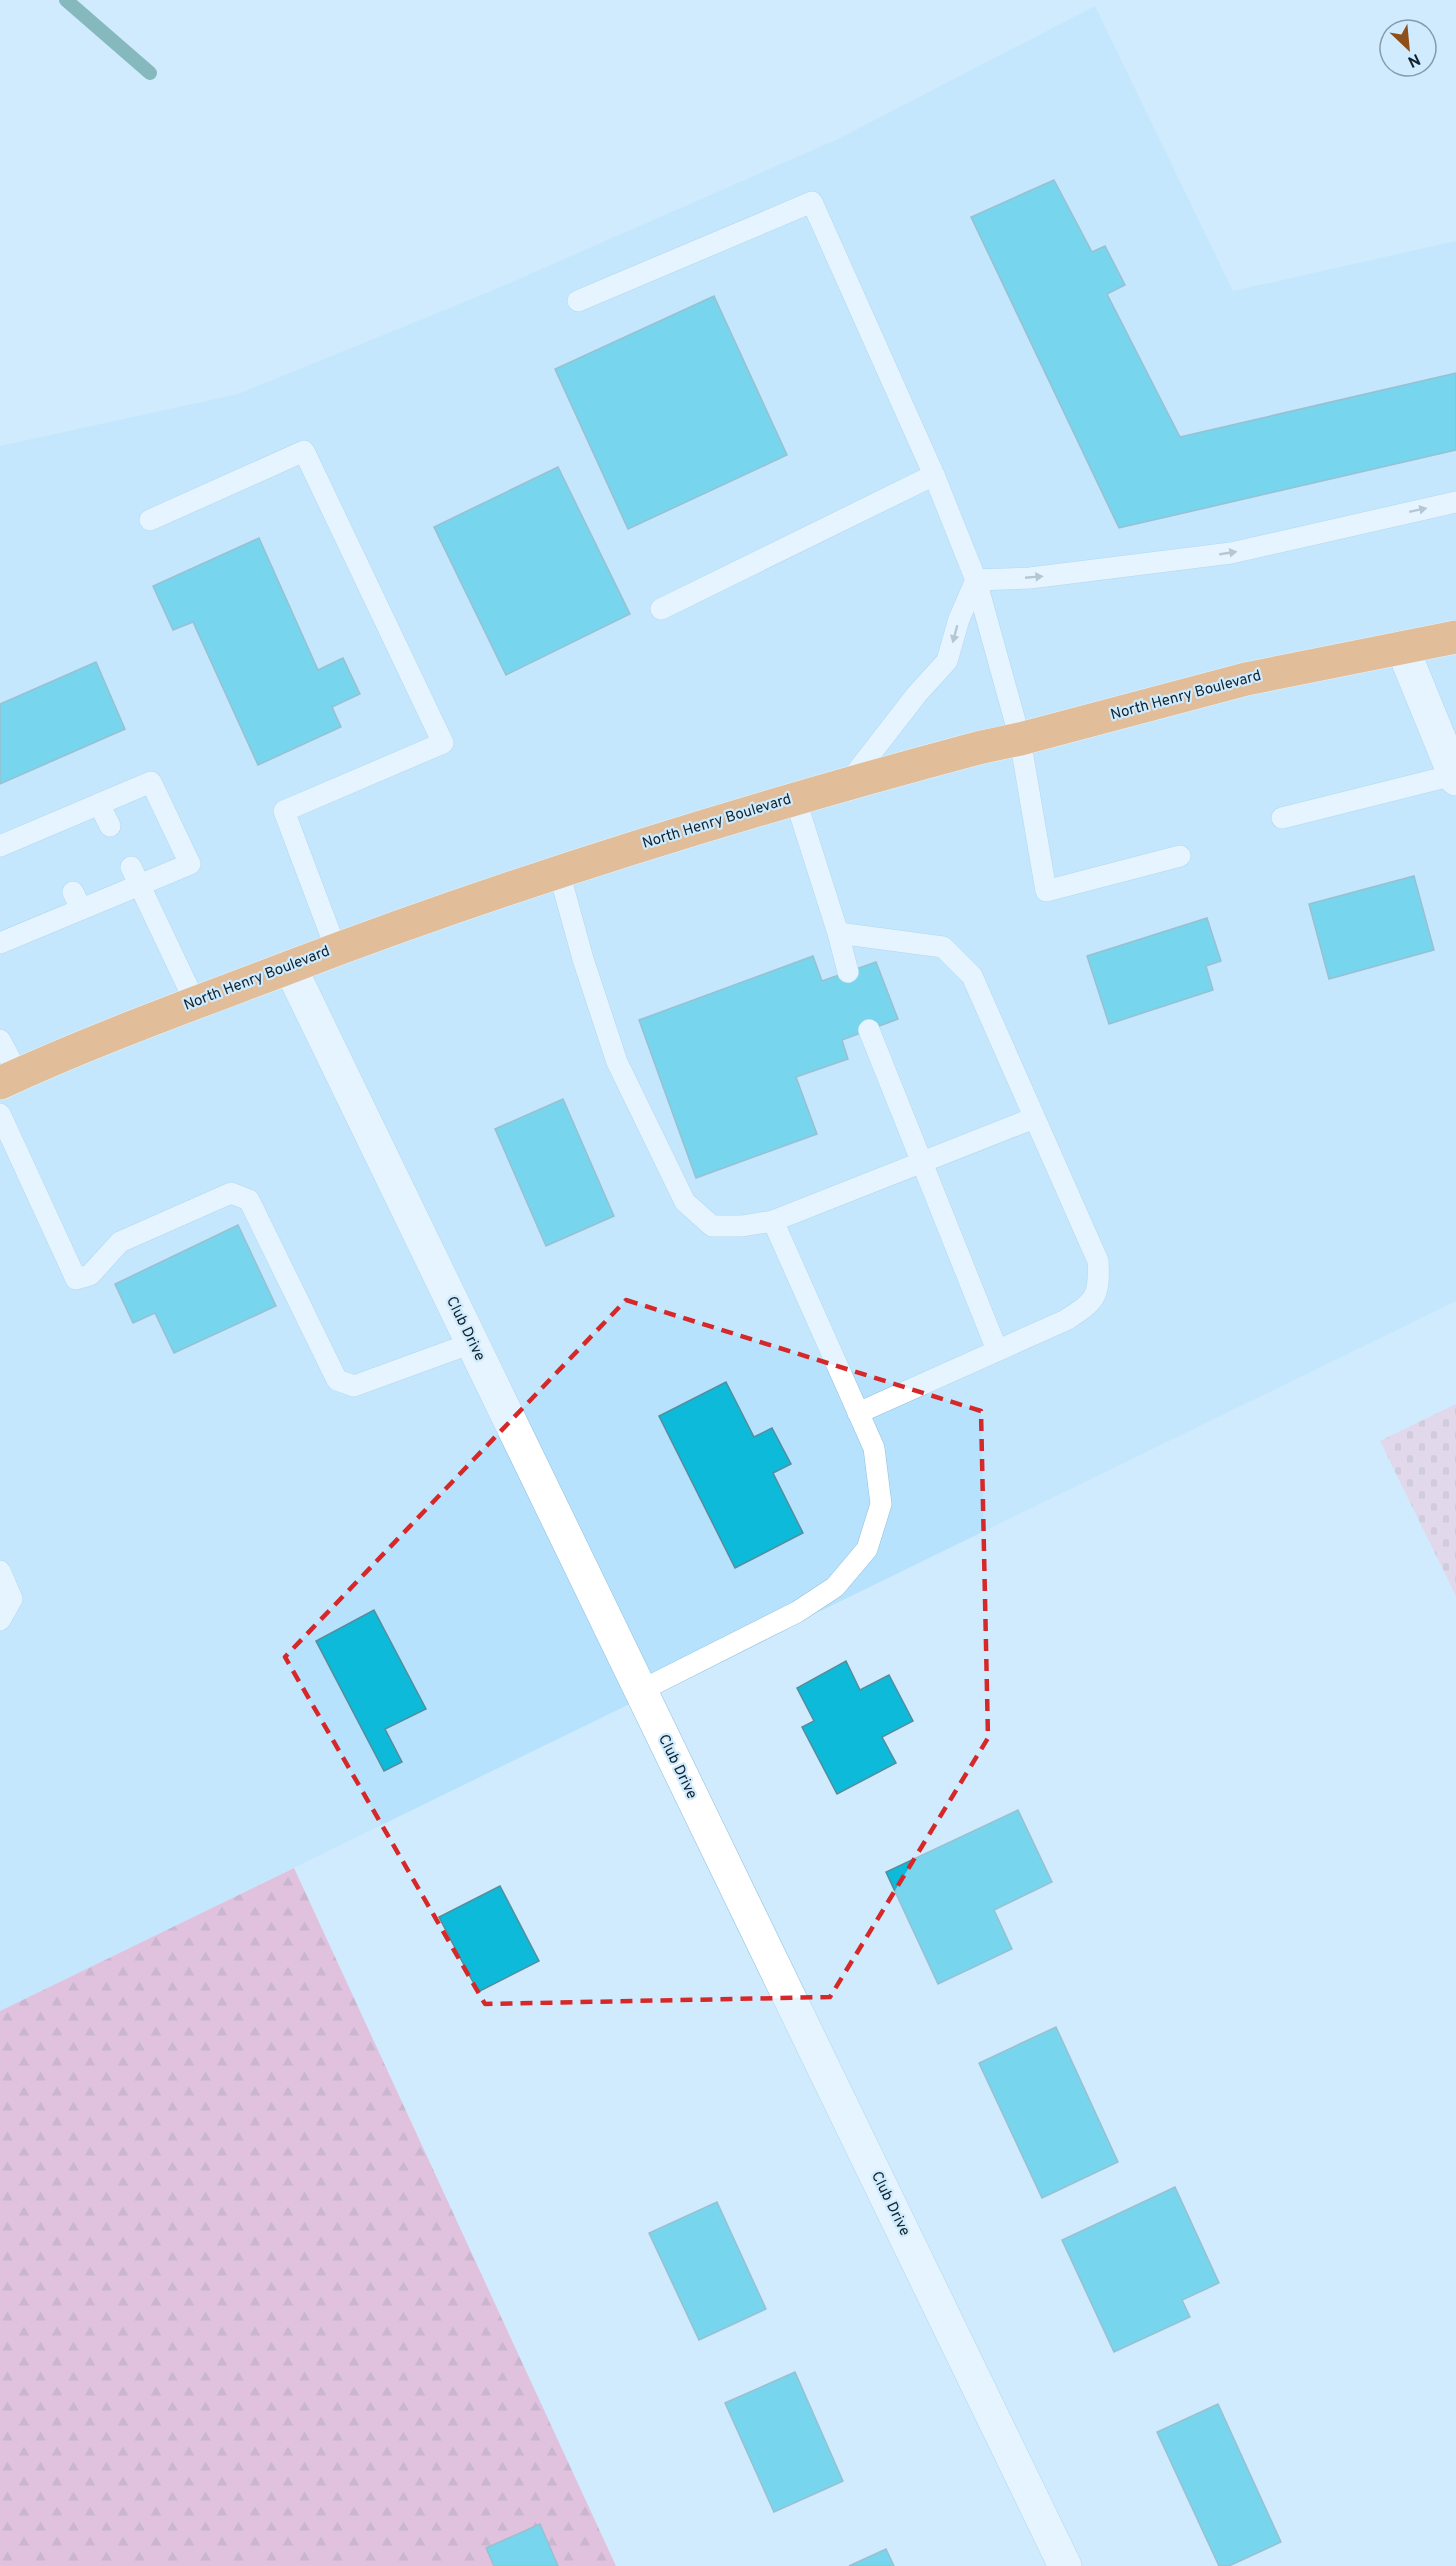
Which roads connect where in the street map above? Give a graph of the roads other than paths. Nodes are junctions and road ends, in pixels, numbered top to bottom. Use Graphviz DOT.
graph roads {
  1 [pos="578,301"];
  2 [pos="934,475"];
  3 [pos="1456,502"];
  4 [pos="150,520"];
  5 [pos="976,580"];
  6 [pos="661,609"];
  7 [pos="1456,637"];
  8 [pos="1402,647"];
  9 [pos="1020,739"];
  10 [pos="1455,777"];
  11 [pos="848,783"];
  12 [pos="795,798"];
  13 [pos="99,804"];
  14 [pos="1282,818"];
  15 [pos="110,826"];
  16 [pos="0,846"];
  17 [pos="1180,856"];
  18 [pos="559,872"];
  19 [pos="135,876"];
  20 [pos="838,933"];
  21 [pos="0,943"];
  22 [pos="336,949"];
  23 [pos="290,967"];
  24 [pos="849,972"];
  25 [pos="195,1002"];
  26 [pos="869,1030"];
  27 [pos="0,1040"];
  28 [pos="9,1078"];
  29 [pos="0,1114"];
  30 [pos="1034,1118"];
  31 [pos="921,1161"];
  32 [pos="773,1221"];
  33 [pos="472,1343"];
  34 [pos="997,1350"];
  35 [pos="858,1413"];
  36 [pos="0,1571"];
  37 [pos="0,1620"];
  38 [pos="640,1690"];
  39 [pos="1065,2566"];
  1 -- 2 [label="lane"];
  2 -- 5 [label="lane"];
  2 -- 6 [label="lane"];
  5 -- 3 [label="lane, one-way"];
  4 -- 22 [label="lane"];
  5 -- 9 [label="lane"];
  5 -- 11 [label="lane, one-way"];
  7 -- 8 [label="highway, North Henry Boulevard"];
  8 -- 9 [label="highway, North Henry Boulevard"];
  8 -- 10 [label="street"];
  9 -- 11 [label="highway, North Henry Boulevard"];
  9 -- 17 [label="lane"];
  10 -- 14 [label="lane"];
  11 -- 12 [label="highway, North Henry Boulevard"];
  12 -- 18 [label="highway, North Henry Boulevard"];
  12 -- 20 [label="lane"];
  13 -- 15 [label="lane"];
  13 -- 16 [label="lane"];
  13 -- 19 [label="lane"];
  18 -- 22 [label="highway, North Henry Boulevard"];
  18 -- 32 [label="lane"];
  19 -- 21 [label="lane"];
  19 -- 25 [label="lane"];
  20 -- 24 [label="lane"];
  20 -- 30 [label="lane"];
  22 -- 23 [label="highway, North Henry Boulevard"];
  23 -- 25 [label="highway, North Henry Boulevard"];
  23 -- 33 [label="street, Club Drive"];
  25 -- 28 [label="highway, North Henry Boulevard"];
  26 -- 31 [label="lane"];
  27 -- 28 [label="lane"];
  29 -- 33 [label="lane"];
  30 -- 31 [label="lane"];
  30 -- 34 [label="lane"];
  31 -- 32 [label="lane"];
  31 -- 34 [label="lane"];
  32 -- 35 [label="lane"];
  33 -- 38 [label="street, Club Drive"];
  34 -- 35 [label="lane"];
  35 -- 38 [label="lane"];
  36 -- 37 [label="lane"];
  38 -- 39 [label="street, Club Drive"];
}
